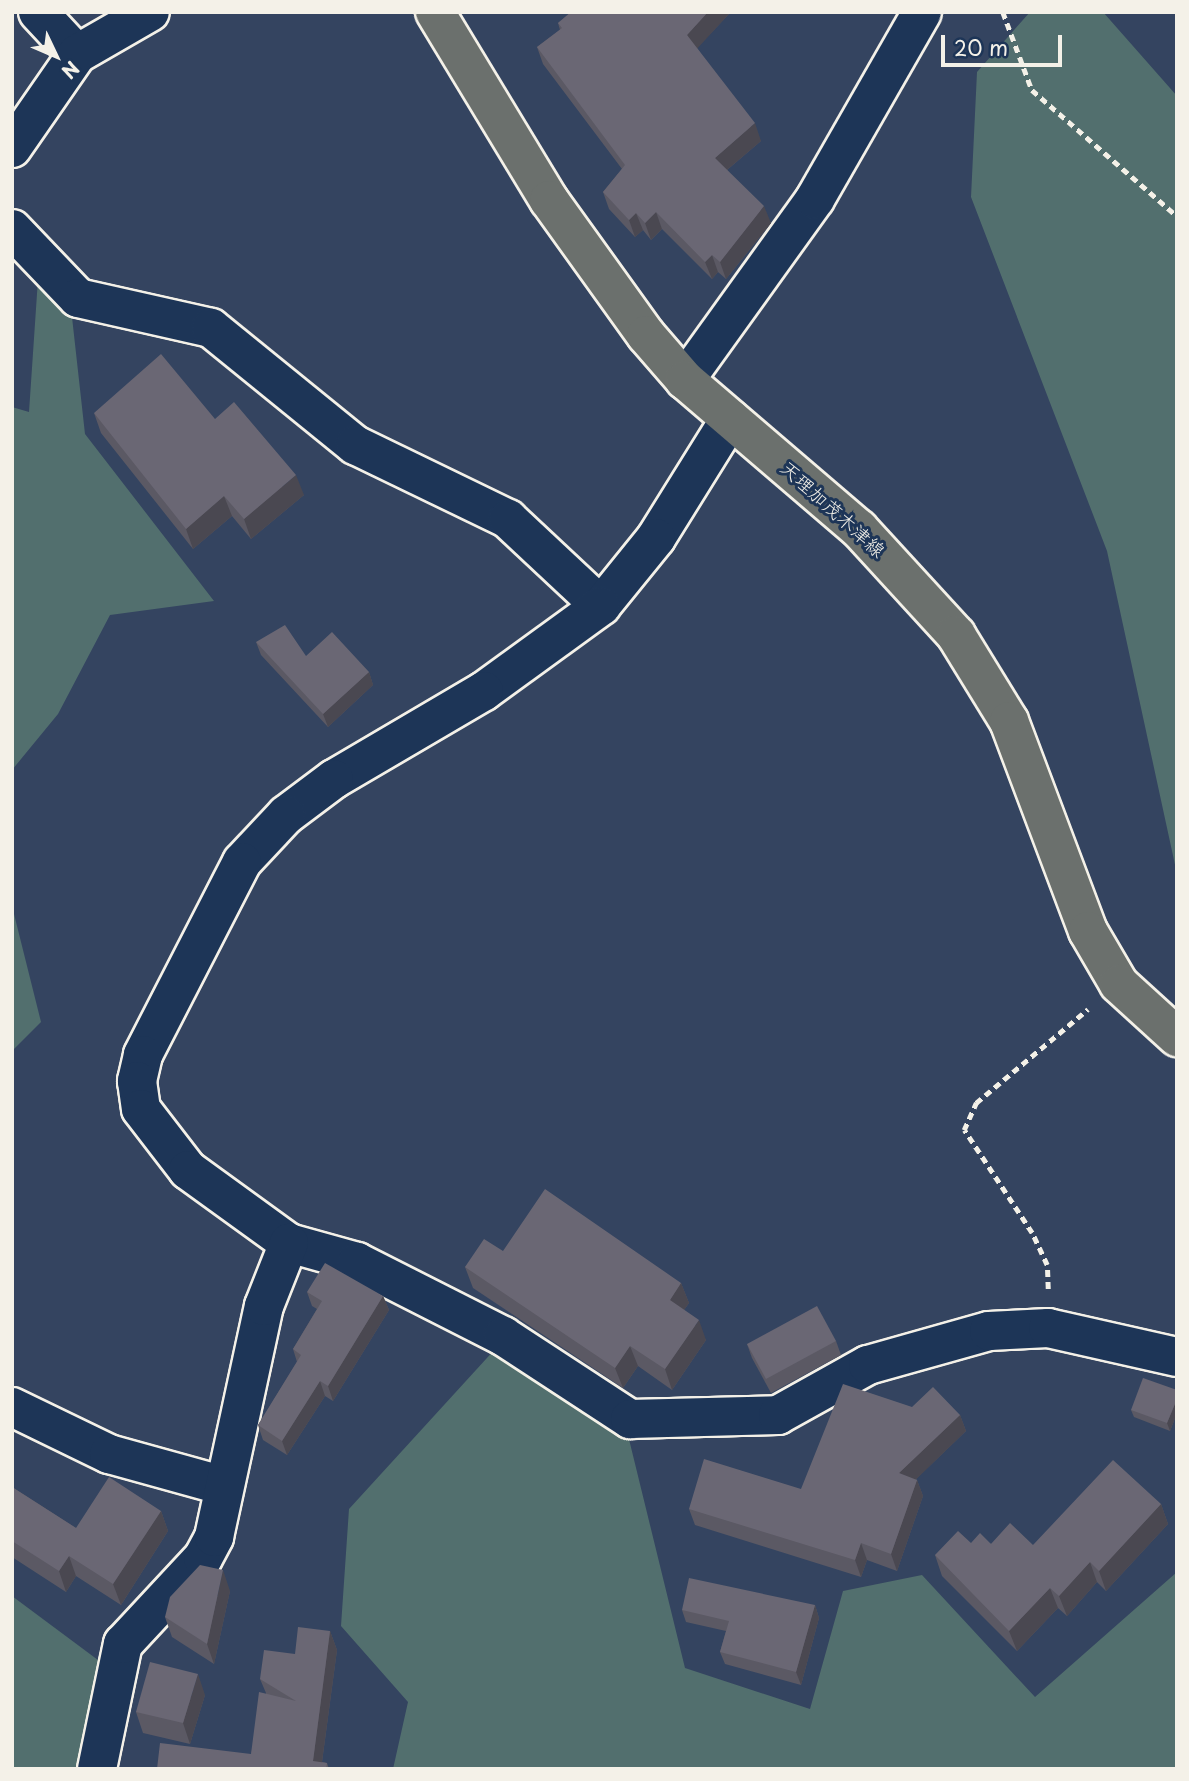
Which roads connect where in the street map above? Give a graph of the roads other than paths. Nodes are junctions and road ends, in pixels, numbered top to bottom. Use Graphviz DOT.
graph roads {
  1 [pos="38,12"];
  2 [pos="150,12"];
  3 [pos="435,12"];
  4 [pos="922,12"];
  5 [pos="78,54"];
  6 [pos="12,148"];
  7 [pos="12,229"];
  8 [pos="685,380"];
  9 [pos="730,419"];
  10 [pos="601,606"];
  11 [pos="1177,1037"];
  12 [pos="289,1243"];
  13 [pos="1177,1357"];
  14 [pos="12,1407"];
  15 [pos="224,1486"];
  16 [pos="97,1769"];
  1 -- 5 [label="street"];
  2 -- 5 [label="street"];
  3 -- 8 [label="main road, 天理加茂木津線"];
  4 -- 8 [label="street"];
  5 -- 6 [label="street"];
  7 -- 10 [label="street"];
  8 -- 9 [label="main road, 天理加茂木津線"];
  9 -- 10 [label="street"];
  9 -- 11 [label="main road, 天理加茂木津線"];
  10 -- 12 [label="street"];
  12 -- 13 [label="street"];
  12 -- 15 [label="street"];
  14 -- 15 [label="street"];
  15 -- 16 [label="street"];
}
